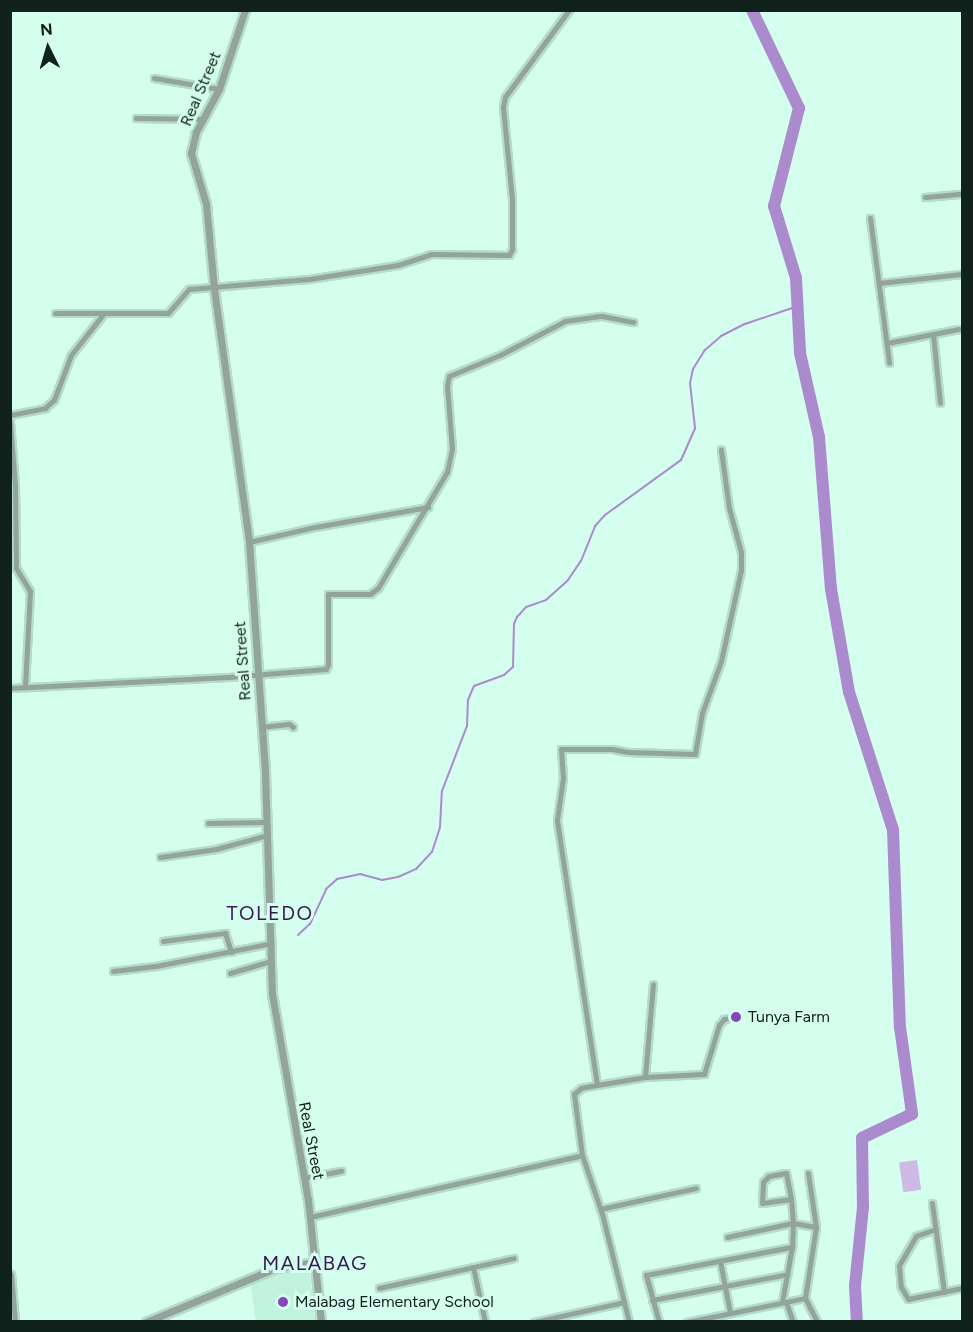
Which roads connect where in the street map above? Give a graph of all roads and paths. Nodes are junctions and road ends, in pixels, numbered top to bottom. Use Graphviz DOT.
graph roads {
  1 [pos="245,10"];
  2 [pos="569,10"];
  3 [pos="154,78"];
  4 [pos="219,89"];
  5 [pos="136,118"];
  6 [pos="203,119"];
  7 [pos="963,195"];
  8 [pos="925,197"];
  9 [pos="870,218"];
  10 [pos="963,274"];
  11 [pos="879,283"];
  12 [pos="214,289"];
  13 [pos="104,312"];
  14 [pos="55,313"];
  15 [pos="633,322"];
  16 [pos="959,329"];
  17 [pos="933,334"];
  18 [pos="887,343"];
  19 [pos="889,363"];
  20 [pos="940,403"];
  21 [pos="10,415"];
  22 [pos="10,422"];
  23 [pos="721,450"];
  24 [pos="428,507"];
  25 [pos="249,542"];
  26 [pos="256,674"];
  27 [pos="25,687"];
  28 [pos="10,688"];
  29 [pos="261,727"];
  30 [pos="293,727"];
  31 [pos="267,822"];
  32 [pos="208,823"];
  33 [pos="268,835"];
  34 [pos="159,857"];
  35 [pos="163,941"];
  36 [pos="272,943"];
  37 [pos="231,951"];
  38 [pos="271,961"];
  39 [pos="113,971"];
  40 [pos="230,972"];
  41 [pos="653,984"];
  42 [pos="735,1017"];
  43 [pos="645,1077"];
  44 [pos="597,1085"];
  45 [pos="582,1155"];
  46 [pos="341,1171"];
  47 [pos="808,1173"];
  48 [pos="304,1178"];
  49 [pos="696,1188"];
  50 [pos="791,1199"];
  51 [pos="932,1203"];
  52 [pos="600,1209"];
  53 [pos="310,1217"];
  54 [pos="793,1223"];
  55 [pos="816,1227"];
  56 [pos="936,1229"];
  57 [pos="727,1237"];
  58 [pos="792,1247"];
  59 [pos="514,1258"];
  60 [pos="720,1261"];
  61 [pos="315,1262"];
  62 [pos="473,1267"];
  63 [pos="11,1274"];
  64 [pos="788,1274"];
  65 [pos="725,1287"];
  66 [pos="963,1287"];
  67 [pos="379,1288"];
  68 [pos="944,1292"];
  69 [pos="805,1298"];
  70 [pos="652,1300"];
  71 [pos="624,1302"];
  72 [pos="784,1302"];
  73 [pos="730,1313"];
  74 [pos="15,1322"];
  75 [pos="146,1322"];
  76 [pos="321,1322"];
  77 [pos="485,1322"];
  78 [pos="534,1322"];
  79 [pos="629,1322"];
  80 [pos="659,1322"];
  81 [pos="687,1322"];
  82 [pos="793,1322"];
  83 [pos="817,1322"];
  1 -- 4 [label="street, Real Street"];
  2 -- 12 [label="street"];
  3 -- 4 [label="street"];
  4 -- 6 [label="street, Real Street"];
  5 -- 6 [label="street"];
  6 -- 12 [label="street, Real Street"];
  7 -- 8 [label="street"];
  9 -- 11 [label="street"];
  10 -- 11 [label="street"];
  11 -- 18 [label="street"];
  12 -- 13 [label="street"];
  12 -- 25 [label="street, Real Street"];
  13 -- 14 [label="street"];
  13 -- 21 [label="street"];
  15 -- 24 [label="street"];
  16 -- 17 [label="street"];
  17 -- 18 [label="street"];
  17 -- 20 [label="street"];
  18 -- 19 [label="street"];
  22 -- 27 [label="street"];
  23 -- 44 [label="street"];
  24 -- 25 [label="street"];
  24 -- 26 [label="street"];
  25 -- 26 [label="street, Real Street"];
  26 -- 27 [label="street"];
  26 -- 29 [label="street, Real Street"];
  27 -- 28 [label="street"];
  29 -- 30 [label="street"];
  29 -- 31 [label="street, Real Street"];
  31 -- 32 [label="street"];
  31 -- 33 [label="street, Real Street"];
  33 -- 34 [label="street"];
  33 -- 36 [label="street, Real Street"];
  35 -- 37 [label="street"];
  36 -- 37 [label="street"];
  36 -- 38 [label="street, Real Street"];
  37 -- 39 [label="street"];
  38 -- 40 [label="street"];
  38 -- 48 [label="street, Real Street"];
  41 -- 43 [label="street"];
  42 -- 43 [label="street"];
  43 -- 44 [label="street"];
  44 -- 45 [label="street"];
  45 -- 52 [label="street"];
  45 -- 53 [label="street"];
  46 -- 48 [label="street"];
  47 -- 55 [label="street"];
  48 -- 53 [label="street, Real Street"];
  49 -- 52 [label="street"];
  50 -- 50 [label="street"];
  50 -- 54 [label="street"];
  51 -- 56 [label="street"];
  52 -- 71 [label="street"];
  53 -- 61 [label="street, Real Street"];
  54 -- 55 [label="street"];
  54 -- 57 [label="street"];
  54 -- 58 [label="street"];
  55 -- 69 [label="street"];
  56 -- 68 [label="street"];
  56 -- 68 [label="street"];
  58 -- 60 [label="street"];
  58 -- 64 [label="street"];
  59 -- 62 [label="street"];
  60 -- 65 [label="street"];
  60 -- 70 [label="street"];
  61 -- 75 [label="street"];
  61 -- 76 [label="street, Real Street"];
  62 -- 67 [label="street"];
  62 -- 77 [label="street"];
  63 -- 74 [label="street"];
  64 -- 65 [label="street"];
  64 -- 72 [label="street"];
  65 -- 70 [label="street"];
  65 -- 73 [label="street"];
  66 -- 68 [label="street"];
  69 -- 72 [label="street"];
  69 -- 83 [label="street"];
  70 -- 80 [label="street"];
  71 -- 78 [label="street"];
  71 -- 79 [label="street"];
  72 -- 73 [label="street"];
  72 -- 82 [label="street"];
  73 -- 81 [label="street"];
}
